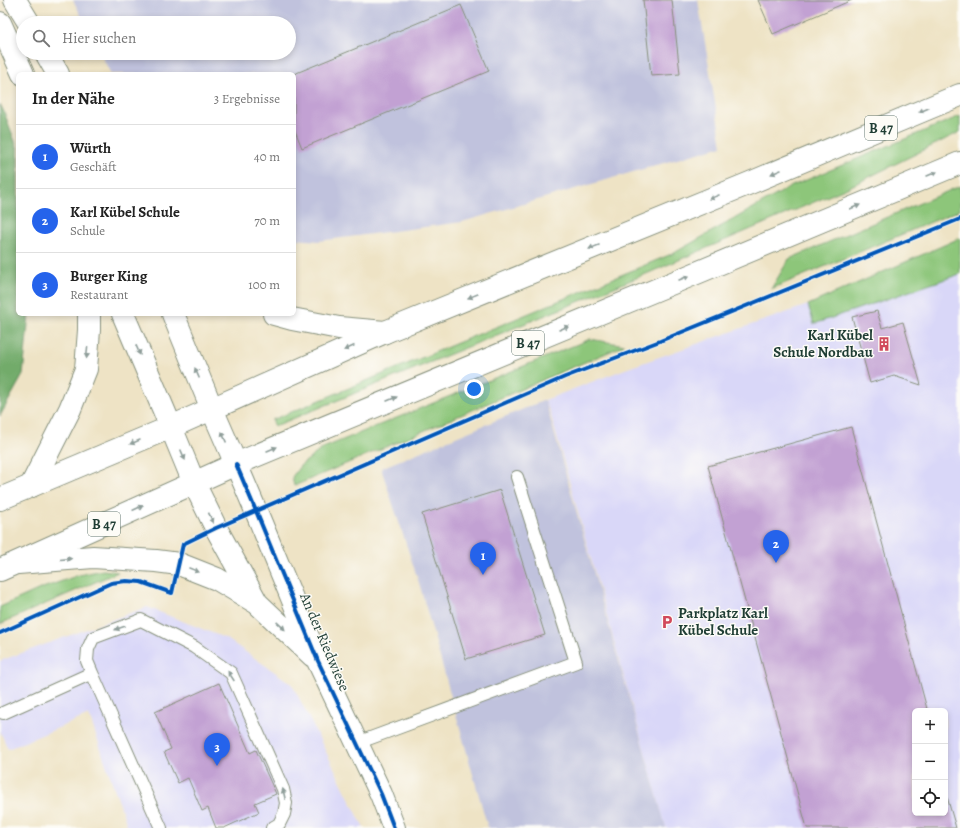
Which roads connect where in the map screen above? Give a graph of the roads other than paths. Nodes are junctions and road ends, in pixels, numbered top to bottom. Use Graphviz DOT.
graph roads {
  1 [pos="15,0"];
  2 [pos="25,16"];
  3 [pos="0,22"];
  4 [pos="16,58"];
  5 [pos="17,60"];
  6 [pos="50,60"];
  7 [pos="22,72"];
  8 [pos="57,72"];
  9 [pos="960,95"];
  10 [pos="960,163"];
  11 [pos="89,316"];
  12 [pos="124,316"];
  13 [pos="174,316"];
  14 [pos="281,316"];
  15 [pos="385,332"];
  16 [pos="212,409"];
  17 [pos="171,427"];
  18 [pos="236,464"];
  19 [pos="517,477"];
  20 [pos="194,483"];
  21 [pos="31,486"];
  22 [pos="0,500"];
  23 [pos="6,567"];
  24 [pos="257,603"];
  25 [pos="318,661"];
  26 [pos="92,673"];
  27 [pos="3,713"];
  28 [pos="357,743"];
  29 [pos="161,828"];
  30 [pos="272,828"];
  31 [pos="394,828"];
  1 -- 2 [label="main road"];
  3 -- 4 [label="main road"];
  5 -- 7 [label="main road"];
  6 -- 8 [label="main road"];
  9 -- 15 [label="main road, B 47, one-way"];
  18 -- 10 [label="main road, B 47, one-way"];
  11 -- 21 [label="main road, one-way"];
  12 -- 17 [label="main road, An der Riedwiese, one-way"];
  16 -- 13 [label="main road, An der Riedwiese, one-way"];
  14 -- 15 [label="main road"];
  15 -- 16 [label="main road, B 47, one-way"];
  16 -- 17 [label="main road, B 47"];
  18 -- 16 [label="main road, An der Riedwiese, one-way"];
  17 -- 20 [label="main road, An der Riedwiese, one-way"];
  17 -- 21 [label="main road, B 47, one-way"];
  18 -- 20 [label="main road, B 47"];
  18 -- 25 [label="main road, An der Riedwiese"];
  19 -- 28 [label="lane"];
  23 -- 20 [label="main road, B 47, one-way"];
  20 -- 24 [label="main road, An der Riedwiese, one-way"];
  21 -- 22 [label="main road, B 47"];
  23 -- 24 [label="main road, An der Riedwiese, one-way"];
  24 -- 25 [label="main road, An der Riedwiese, one-way"];
  25 -- 28 [label="main road, An der Riedwiese"];
  26 -- 27 [label="lane"];
  26 -- 29 [label="lane"];
  30 -- 26 [label="lane, one-way"];
  28 -- 31 [label="main road, An der Riedwiese"];
}
